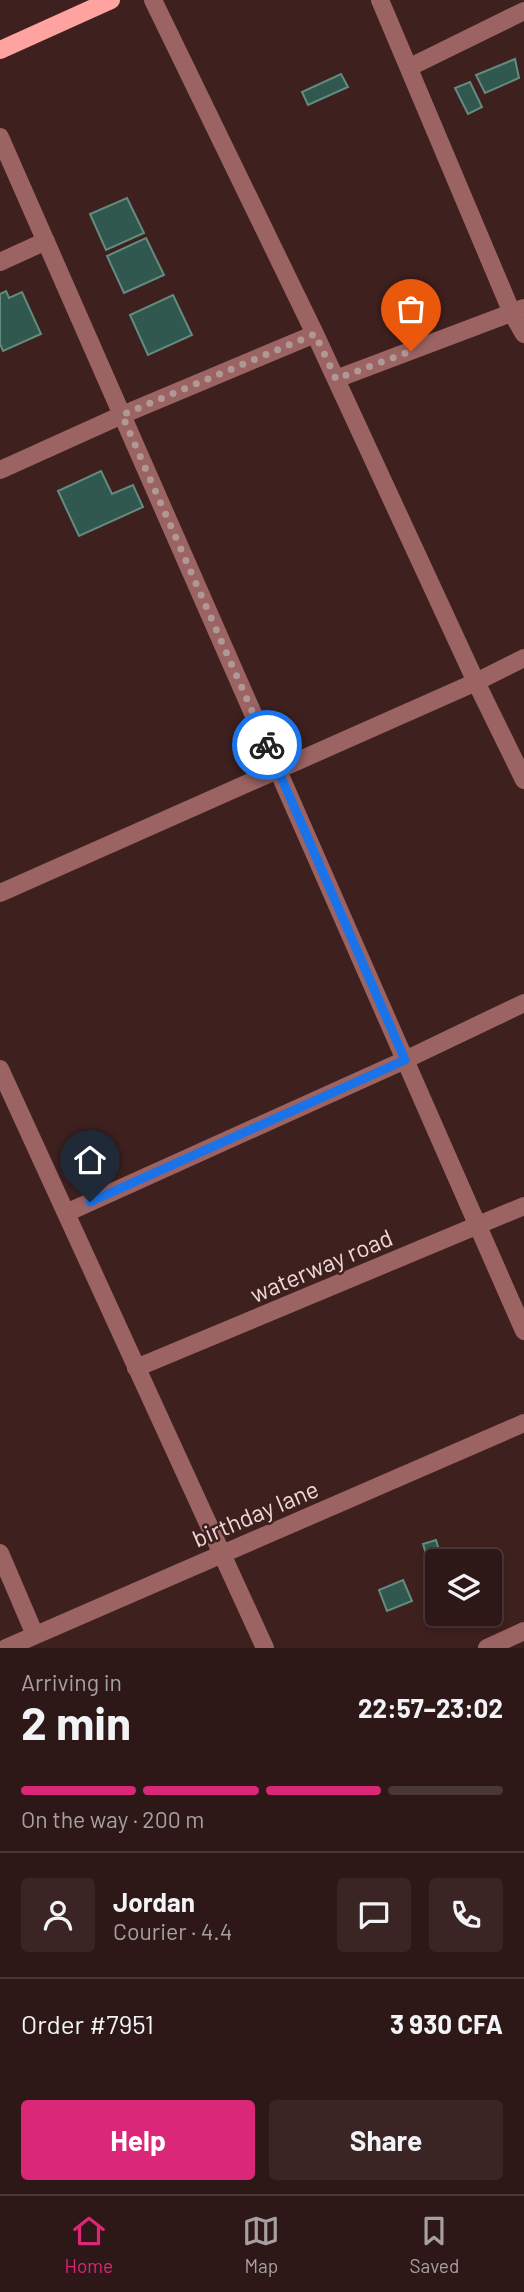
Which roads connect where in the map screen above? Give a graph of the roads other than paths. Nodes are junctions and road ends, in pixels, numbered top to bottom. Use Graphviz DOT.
graph roads {
  1 [pos="111,0"];
  2 [pos="153,0"];
  3 [pos="380,0"];
  4 [pos="524,11"];
  5 [pos="0,50"];
  6 [pos="410,67"];
  7 [pos="0,137"];
  8 [pos="46,241"];
  9 [pos="0,262"];
  10 [pos="518,311"];
  11 [pos="315,334"];
  12 [pos="524,334"];
  13 [pos="336,379"];
  14 [pos="122,415"];
  15 [pos="0,470"];
  16 [pos="524,658"];
  17 [pos="475,682"];
  18 [pos="278,769"];
  19 [pos="524,780"];
  20 [pos="0,893"];
  21 [pos="524,1003"];
  22 [pos="405,1060"];
  23 [pos="0,1069"];
  24 [pos="524,1206"];
  25 [pos="66,1213"];
  26 [pos="477,1226"];
  27 [pos="524,1331"];
  28 [pos="136,1368"];
  29 [pos="524,1423"];
  30 [pos="0,1553"];
  31 [pos="222,1554"];
  32 [pos="524,1631"];
  33 [pos="35,1635"];
  34 [pos="6,1648"];
  35 [pos="265,1648"];
  36 [pos="487,1648"];
  1 -- 5 [label="main road"];
  2 -- 11 [label="street"];
  3 -- 6 [label="street"];
  4 -- 6 [label="street"];
  6 -- 10 [label="street"];
  7 -- 8 [label="street"];
  8 -- 9 [label="street"];
  8 -- 14 [label="street"];
  10 -- 12 [label="street"];
  10 -- 13 [label="street"];
  11 -- 13 [label="street"];
  11 -- 14 [label="street"];
  13 -- 17 [label="street"];
  14 -- 15 [label="street"];
  14 -- 18 [label="street"];
  16 -- 17 [label="street"];
  17 -- 18 [label="street"];
  17 -- 19 [label="street"];
  18 -- 20 [label="street"];
  18 -- 22 [label="street"];
  21 -- 22 [label="street"];
  22 -- 25 [label="street"];
  22 -- 26 [label="street"];
  23 -- 25 [label="street"];
  24 -- 26 [label="street, waterway road"];
  25 -- 28 [label="street"];
  26 -- 27 [label="street"];
  26 -- 28 [label="street, waterway road"];
  28 -- 31 [label="street"];
  29 -- 31 [label="street, birthday lane"];
  30 -- 33 [label="street"];
  31 -- 33 [label="street, birthday lane"];
  31 -- 35 [label="street"];
  32 -- 36 [label="street"];
  33 -- 34 [label="street, birthday lane"];
}
